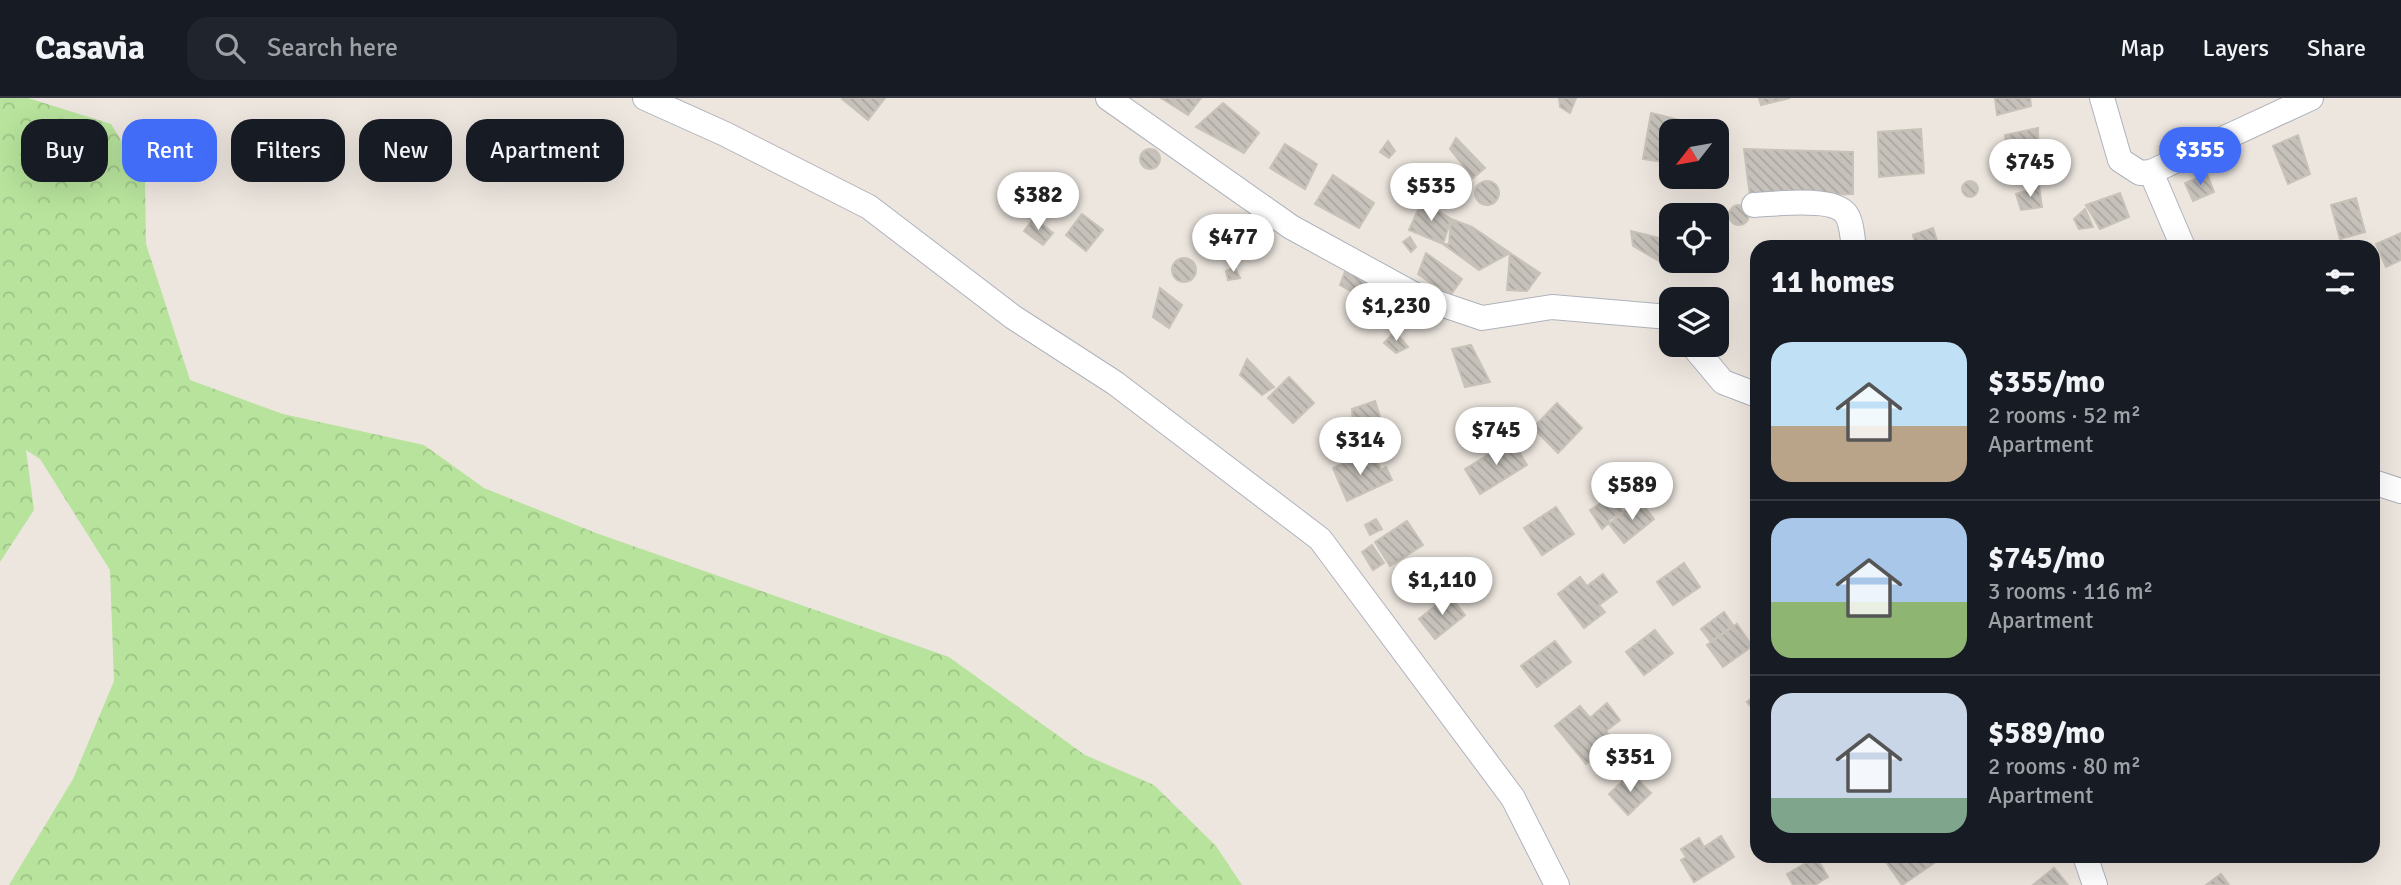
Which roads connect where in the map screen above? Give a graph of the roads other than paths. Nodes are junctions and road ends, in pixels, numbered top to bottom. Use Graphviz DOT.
graph roads {
  1 [pos="645,98"];
  2 [pos="1108,98"];
  3 [pos="2102,98"];
  4 [pos="2311,98"];
  5 [pos="2151,172"];
  6 [pos="1754,205"];
  7 [pos="1853,240"];
  8 [pos="2179,240"];
  9 [pos="1659,316"];
  10 [pos="1702,357"];
  11 [pos="1750,392"];
  12 [pos="2380,484"];
  13 [pos="2401,491"];
  14 [pos="2087,863"];
  15 [pos="1558,885"];
  16 [pos="2095,885"];
  1 -- 15 [label="street"];
  2 -- 9 [label="street"];
  3 -- 5 [label="street"];
  4 -- 5 [label="street"];
  5 -- 8 [label="street"];
  6 -- 7 [label="street"];
  10 -- 11 [label="street"];
  12 -- 13 [label="street"];
  14 -- 16 [label="street"];
}
